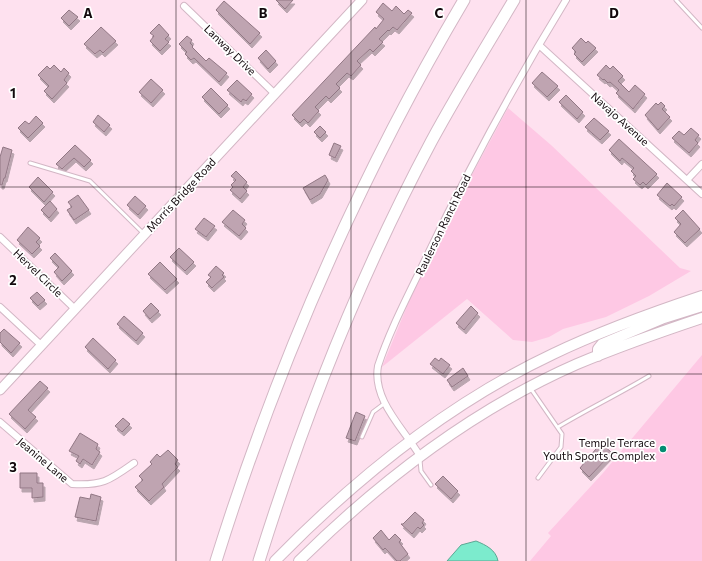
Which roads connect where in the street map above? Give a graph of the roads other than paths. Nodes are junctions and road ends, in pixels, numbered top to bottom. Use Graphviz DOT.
graph roads {
  1 [pos="362,0"];
  2 [pos="464,0"];
  3 [pos="514,0"];
  4 [pos="566,0"];
  5 [pos="676,0"];
  6 [pos="184,6"];
  7 [pos="702,28"];
  8 [pos="539,44"];
  9 [pos="275,94"];
  10 [pos="30,163"];
  11 [pos="702,164"];
  12 [pos="687,180"];
  13 [pos="702,194"];
  14 [pos="144,235"];
  15 [pos="0,237"];
  16 [pos="702,296"];
  17 [pos="702,306"];
  18 [pos="0,307"];
  19 [pos="75,309"];
  20 [pos="702,318"];
  21 [pos="41,345"];
  22 [pos="598,356"];
  23 [pos="649,376"];
  24 [pos="530,388"];
  25 [pos="0,390"];
  26 [pos="385,402"];
  27 [pos="0,422"];
  28 [pos="558,427"];
  29 [pos="362,437"];
  30 [pos="411,441"];
  31 [pos="420,456"];
  32 [pos="134,463"];
  33 [pos="538,478"];
  34 [pos="431,485"];
  35 [pos="216,561"];
  36 [pos="258,561"];
  37 [pos="275,561"];
  38 [pos="300,561"];
  1 -- 9 [label="street, Morris Bridge Road"];
  2 -- 35 [label="highway"];
  3 -- 36 [label="highway"];
  4 -- 8 [label="street, Raulerson Ranch Road"];
  5 -- 7 [label="lane"];
  6 -- 9 [label="street, Lanway Drive"];
  8 -- 12 [label="street, Navajo Avenue"];
  8 -- 26 [label="street, Raulerson Ranch Road"];
  9 -- 14 [label="street, Morris Bridge Road"];
  10 -- 14 [label="lane"];
  11 -- 12 [label="street"];
  12 -- 13 [label="street, Navajo Avenue"];
  14 -- 19 [label="street, Morris Bridge Road"];
  15 -- 19 [label="street, Hervel Circle"];
  16 -- 30 [label="main road"];
  17 -- 22 [label="main road"];
  18 -- 21 [label="street"];
  19 -- 21 [label="street, Morris Bridge Road"];
  20 -- 22 [label="main road"];
  21 -- 25 [label="street, Morris Bridge Road"];
  22 -- 24 [label="main road"];
  23 -- 28 [label="lane"];
  24 -- 28 [label="lane"];
  24 -- 31 [label="main road"];
  26 -- 29 [label="lane"];
  26 -- 30 [label="street, Raulerson Ranch Road"];
  27 -- 32 [label="street, Jeanine Lane"];
  28 -- 33 [label="lane"];
  30 -- 31 [label="street, Raulerson Ranch Road"];
  30 -- 37 [label="main road"];
  31 -- 34 [label="lane"];
  31 -- 38 [label="main road"];
}
